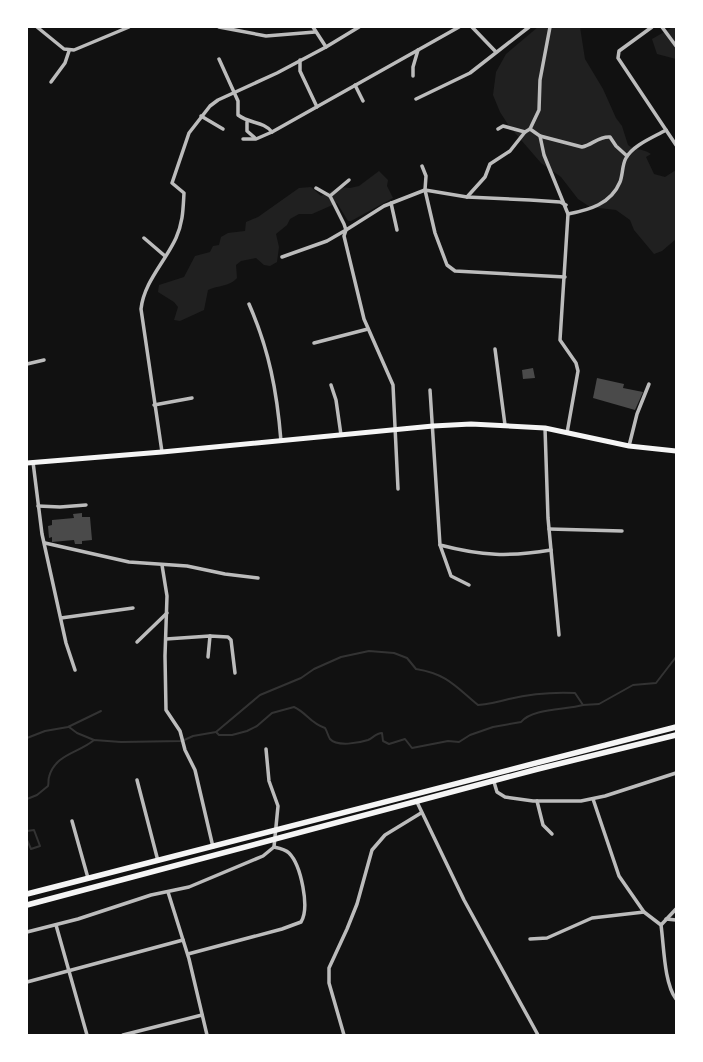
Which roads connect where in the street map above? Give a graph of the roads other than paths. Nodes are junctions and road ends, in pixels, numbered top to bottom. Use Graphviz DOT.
graph roads {
  1 [pos="37,27"];
  2 [pos="129,27"];
  3 [pos="219,27"];
  4 [pos="313,27"];
  5 [pos="359,27"];
  6 [pos="459,27"];
  7 [pos="472,27"];
  8 [pos="530,27"];
  9 [pos="550,27"];
  10 [pos="652,27"];
  11 [pos="662,27"];
  12 [pos="315,32"];
  13 [pos="676,46"];
  14 [pos="326,47"];
  15 [pos="418,50"];
  16 [pos="69,51"];
  17 [pos="496,52"];
  18 [pos="219,59"];
  19 [pos="300,60"];
  20 [pos="413,76"];
  21 [pos="51,82"];
  22 [pos="355,85"];
  23 [pos="233,92"];
  24 [pos="416,98"];
  25 [pos="364,102"];
  26 [pos="317,107"];
  27 [pos="201,116"];
  28 [pos="247,122"];
  29 [pos="223,129"];
  30 [pos="498,129"];
  31 [pos="530,129"];
  32 [pos="666,130"];
  33 [pos="272,132"];
  34 [pos="525,132"];
  35 [pos="540,136"];
  36 [pos="243,139"];
  37 [pos="256,139"];
  38 [pos="676,145"];
  39 [pos="627,156"];
  40 [pos="422,166"];
  41 [pos="349,180"];
  42 [pos="316,188"];
  43 [pos="425,190"];
  44 [pos="330,196"];
  45 [pos="467,197"];
  46 [pos="391,203"];
  47 [pos="566,205"];
  48 [pos="568,214"];
  49 [pos="346,230"];
  50 [pos="397,230"];
  51 [pos="144,238"];
  52 [pos="165,256"];
  53 [pos="282,257"];
  54 [pos="565,277"];
  55 [pos="249,304"];
  56 [pos="368,330"];
  57 [pos="314,343"];
  58 [pos="495,349"];
  59 [pos="44,360"];
  60 [pos="27,364"];
  61 [pos="649,384"];
  62 [pos="331,385"];
  63 [pos="430,390"];
  64 [pos="192,398"];
  65 [pos="154,405"];
  66 [pos="505,425"];
  67 [pos="433,426"];
  68 [pos="545,428"];
  69 [pos="394,430"];
  70 [pos="567,433"];
  71 [pos="342,435"];
  72 [pos="281,441"];
  73 [pos="629,446"];
  74 [pos="676,451"];
  75 [pos="162,452"];
  76 [pos="33,462"];
  77 [pos="27,463"];
  78 [pos="398,489"];
  79 [pos="86,505"];
  80 [pos="38,506"];
  81 [pos="549,529"];
  82 [pos="622,531"];
  83 [pos="45,543"];
  84 [pos="440,545"];
  85 [pos="551,550"];
  86 [pos="162,565"];
  87 [pos="258,578"];
  88 [pos="469,585"];
  89 [pos="133,608"];
  90 [pos="167,613"];
  91 [pos="61,618"];
  92 [pos="559,635"];
  93 [pos="210,636"];
  94 [pos="166,639"];
  95 [pos="137,642"];
  96 [pos="208,657"];
  97 [pos="75,670"];
  98 [pos="235,673"];
  99 [pos="676,727"];
  100 [pos="676,735"];
  101 [pos="266,749"];
  102 [pos="676,773"];
  103 [pos="137,780"];
  104 [pos="494,782"];
  105 [pos="593,799"];
  106 [pos="538,801"];
  107 [pos="417,802"];
  108 [pos="421,813"];
  109 [pos="72,821"];
  110 [pos="275,830"];
  111 [pos="552,834"];
  112 [pos="275,840"];
  113 [pos="213,847"];
  114 [pos="274,847"];
  115 [pos="158,861"];
  116 [pos="88,878"];
  117 [pos="168,892"];
  118 [pos="27,894"];
  119 [pos="27,905"];
  120 [pos="676,909"];
  121 [pos="644,912"];
  122 [pos="672,913"];
  123 [pos="666,919"];
  124 [pos="676,919"];
  125 [pos="56,924"];
  126 [pos="661,925"];
  127 [pos="27,932"];
  128 [pos="530,939"];
  129 [pos="183,940"];
  130 [pos="188,954"];
  131 [pos="69,970"];
  132 [pos="27,982"];
  133 [pos="676,999"];
  134 [pos="202,1015"];
  135 [pos="87,1035"];
  136 [pos="123,1035"];
  137 [pos="207,1035"];
  138 [pos="344,1035"];
  139 [pos="538,1035"];
  1 -- 16 [label="street"];
  2 -- 16 [label="street"];
  3 -- 12 [label="street"];
  4 -- 12 [label="street"];
  5 -- 14 [label="street"];
  6 -- 15 [label="street"];
  7 -- 17 [label="street"];
  8 -- 17 [label="street"];
  9 -- 31 [label="street"];
  10 -- 32 [label="street"];
  11 -- 13 [label="street"];
  12 -- 14 [label="street"];
  14 -- 19 [label="street"];
  15 -- 20 [label="street"];
  15 -- 22 [label="street"];
  16 -- 21 [label="street"];
  17 -- 24 [label="street"];
  18 -- 23 [label="street"];
  19 -- 23 [label="street"];
  19 -- 26 [label="street"];
  22 -- 25 [label="street"];
  22 -- 26 [label="street"];
  23 -- 27 [label="street"];
  23 -- 28 [label="street"];
  26 -- 33 [label="street"];
  27 -- 29 [label="street"];
  27 -- 52 [label="street"];
  28 -- 33 [label="street"];
  28 -- 37 [label="street"];
  30 -- 34 [label="street"];
  31 -- 34 [label="street"];
  31 -- 35 [label="street"];
  32 -- 38 [label="street"];
  32 -- 39 [label="street"];
  33 -- 37 [label="street"];
  34 -- 45 [label="street"];
  35 -- 39 [label="street"];
  35 -- 47 [label="street"];
  36 -- 37 [label="street"];
  39 -- 48 [label="street"];
  40 -- 43 [label="street"];
  41 -- 44 [label="street"];
  42 -- 44 [label="street"];
  43 -- 45 [label="street"];
  43 -- 46 [label="street"];
  43 -- 54 [label="street"];
  44 -- 49 [label="street"];
  45 -- 47 [label="street"];
  46 -- 49 [label="street"];
  46 -- 50 [label="street"];
  47 -- 48 [label="street"];
  48 -- 54 [label="street"];
  49 -- 53 [label="street"];
  49 -- 56 [label="street"];
  51 -- 52 [label="street"];
  52 -- 65 [label="street"];
  54 -- 70 [label="street"];
  55 -- 72 [label="street"];
  56 -- 57 [label="street"];
  56 -- 69 [label="street"];
  58 -- 66 [label="street"];
  59 -- 60 [label="street"];
  61 -- 73 [label="street"];
  62 -- 71 [label="street"];
  63 -- 67 [label="street"];
  64 -- 65 [label="street"];
  65 -- 75 [label="street"];
  66 -- 67 [label="main road"];
  66 -- 68 [label="main road"];
  67 -- 69 [label="main road"];
  67 -- 84 [label="street"];
  68 -- 70 [label="main road"];
  68 -- 81 [label="street"];
  69 -- 71 [label="main road"];
  69 -- 78 [label="street"];
  70 -- 73 [label="main road"];
  71 -- 72 [label="main road"];
  72 -- 75 [label="main road"];
  73 -- 74 [label="main road"];
  75 -- 76 [label="main road"];
  76 -- 77 [label="main road"];
  76 -- 80 [label="street"];
  79 -- 80 [label="street"];
  80 -- 83 [label="street"];
  81 -- 82 [label="street"];
  81 -- 85 [label="street"];
  83 -- 86 [label="street"];
  83 -- 91 [label="street"];
  84 -- 85 [label="street"];
  84 -- 88 [label="street"];
  85 -- 92 [label="street"];
  86 -- 87 [label="street"];
  86 -- 90 [label="street"];
  89 -- 91 [label="street"];
  90 -- 94 [label="street"];
  90 -- 95 [label="street"];
  91 -- 97 [label="street"];
  93 -- 94 [label="street"];
  93 -- 96 [label="street"];
  93 -- 98 [label="street"];
  94 -- 113 [label="street"];
  99 -- 110 [label="main road"];
  100 -- 104 [label="main road"];
  101 -- 110 [label="street"];
  102 -- 105 [label="street"];
  103 -- 115 [label="street"];
  104 -- 106 [label="street"];
  104 -- 107 [label="main road"];
  105 -- 106 [label="street"];
  105 -- 121 [label="street"];
  106 -- 111 [label="street"];
  107 -- 108 [label="street"];
  107 -- 112 [label="main road"];
  108 -- 138 [label="street"];
  108 -- 139 [label="street"];
  109 -- 116 [label="street"];
  110 -- 112 [label="street"];
  110 -- 113 [label="main road"];
  112 -- 114 [label="street"];
  112 -- 119 [label="main road"];
  113 -- 115 [label="main road"];
  114 -- 117 [label="street"];
  114 -- 130 [label="street"];
  115 -- 116 [label="main road"];
  116 -- 118 [label="main road"];
  117 -- 125 [label="street"];
  117 -- 129 [label="street"];
  120 -- 122 [label="street"];
  121 -- 126 [label="street"];
  121 -- 128 [label="street"];
  122 -- 123 [label="street"];
  122 -- 124 [label="street"];
  123 -- 124 [label="street"];
  123 -- 126 [label="street"];
  125 -- 127 [label="street"];
  125 -- 131 [label="street"];
  126 -- 133 [label="street"];
  129 -- 130 [label="street"];
  129 -- 131 [label="street"];
  130 -- 134 [label="street"];
  131 -- 132 [label="street"];
  131 -- 135 [label="street"];
  134 -- 136 [label="street"];
  134 -- 137 [label="street"];
}
